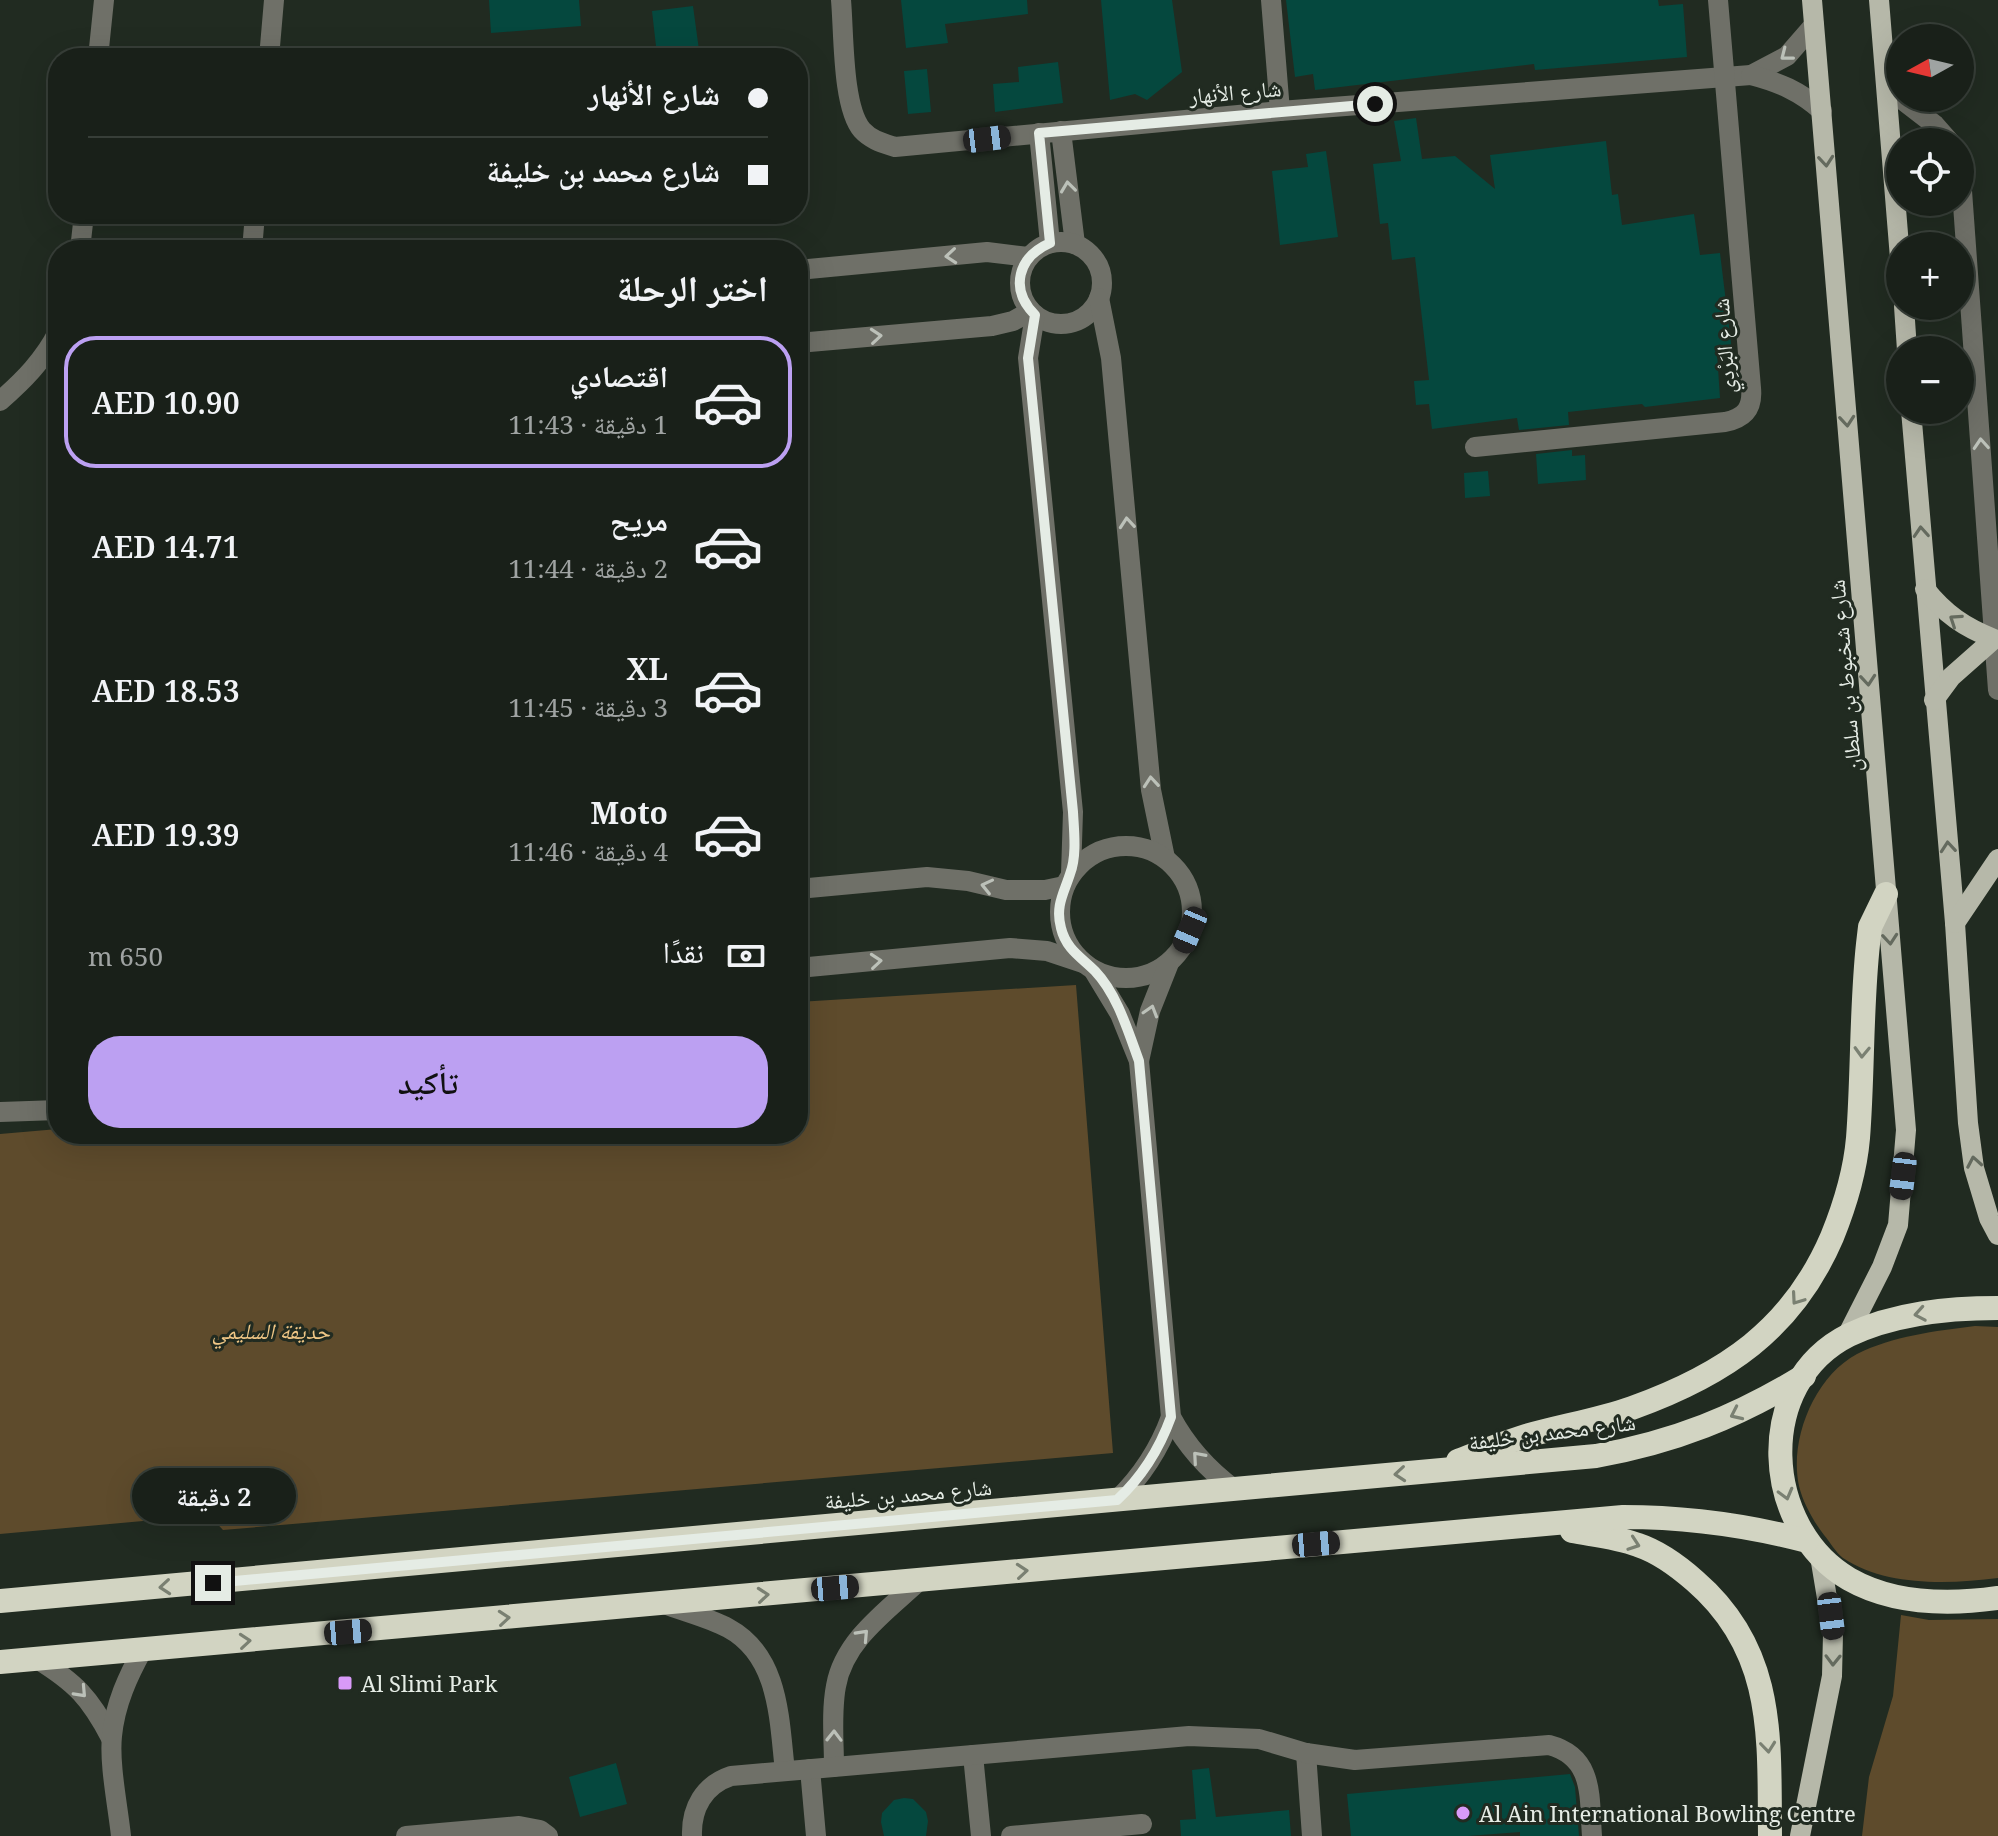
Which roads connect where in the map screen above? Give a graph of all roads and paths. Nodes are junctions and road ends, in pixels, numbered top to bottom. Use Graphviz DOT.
graph roads {
  1 [pos="104,0"];
  2 [pos="274,0"];
  3 [pos="841,0"];
  4 [pos="1271,0"];
  5 [pos="1718,0"];
  6 [pos="1812,0"];
  7 [pos="1866,0"];
  8 [pos="1879,0"];
  9 [pos="1814,25"];
  10 [pos="1882,36"];
  11 [pos="99,48"];
  12 [pos="270,48"];
  13 [pos="1751,75"];
  14 [pos="1724,77"];
  15 [pos="1886,78"];
  16 [pos="1280,111"];
  17 [pos="1822,111"];
  18 [pos="1889,112"];
  19 [pos="1918,112"];
  20 [pos="1938,128"];
  21 [pos="1061,131"];
  22 [pos="1039,133"];
  23 [pos="1964,216"];
  24 [pos="1898,232"];
  25 [pos="1050,243"];
  26 [pos="1075,244"];
  27 [pos="1028,257"];
  28 [pos="808,269"];
  29 [pos="1099,298"];
  30 [pos="1033,313"];
  31 [pos="808,342"];
  32 [pos="48,351"];
  33 [pos="0,401"];
  34 [pos="1912,424"];
  35 [pos="1475,447"];
  36 [pos="1925,589"];
  37 [pos="1994,639"];
  38 [pos="1998,690"];
  39 [pos="1934,700"];
  40 [pos="1165,858"];
  41 [pos="1998,859"];
  42 [pos="1067,880"];
  43 [pos="808,888"];
  44 [pos="1886,894"];
  45 [pos="1955,923"];
  46 [pos="1169,963"];
  47 [pos="808,967"];
  48 [pos="1089,967"];
  49 [pos="1139,1061"];
  50 [pos="48,1110"];
  51 [pos="0,1112"];
  52 [pos="1998,1235"];
  53 [pos="1998,1308"];
  54 [pos="1847,1336"];
  55 [pos="1804,1376"];
  56 [pos="1171,1417"];
  57 [pos="1435,1471"];
  58 [pos="1234,1489"];
  59 [pos="1117,1500"];
  60 [pos="1530,1525"];
  61 [pos="1814,1548"];
  62 [pos="920,1580"];
  63 [pos="1998,1598"];
  64 [pos="0,1601"];
  65 [pos="664,1604"];
  66 [pos="143,1649"];
  67 [pos="37,1659"];
  68 [pos="0,1662"];
  69 [pos="111,1738"];
  70 [pos="1306,1753"];
  71 [pos="973,1755"];
  72 [pos="834,1767"];
  73 [pos="810,1769"];
  74 [pos="785,1771"];
  75 [pos="1142,1824"];
  76 [pos="121,1836"];
  77 [pos="406,1836"];
  78 [pos="548,1836"];
  79 [pos="692,1836"];
  80 [pos="816,1836"];
  81 [pos="981,1836"];
  82 [pos="1011,1836"];
  83 [pos="1312,1836"];
  84 [pos="1592,1836"];
  85 [pos="1770,1836"];
  86 [pos="1800,1836"];
  1 -- 11 [label="street"];
  2 -- 12 [label="street"];
  3 -- 22 [label="street, شارع الأنهار"];
  4 -- 16 [label="street"];
  5 -- 14 [label="street, شارع البَرْدِي"];
  6 -- 9 [label="main road, شارع شخبوط بن سلطان"];
  7 -- 10 [label="main road"];
  8 -- 10 [label="main road"];
  9 -- 13 [label="street, شارع الأنهار, one-way"];
  9 -- 17 [label="main road, شارع شخبوط بن سلطان"];
  10 -- 15 [label="main road"];
  13 -- 14 [label="street, شارع الأنهار"];
  13 -- 17 [label="street, شارع الأنهار"];
  14 -- 16 [label="street, شارع الأنهار"];
  14 -- 35 [label="street, شارع البَرْدِي"];
  16 -- 21 [label="street, شارع الأنهار"];
  17 -- 44 [label="main road, شارع شخبوط بن سلطان, one-way"];
  18 -- 24 [label="main road"];
  19 -- 20 [label="street"];
  21 -- 22 [label="street, شارع الأنهار"];
  26 -- 21 [label="street, one-way"];
  22 -- 25 [label="street"];
  37 -- 23 [label="street, one-way"];
  25 -- 26 [label="street"];
  25 -- 27 [label="street"];
  26 -- 29 [label="street"];
  27 -- 28 [label="street, one-way"];
  27 -- 30 [label="street"];
  29 -- 30 [label="street"];
  40 -- 29 [label="street, one-way"];
  31 -- 30 [label="street, one-way"];
  30 -- 42 [label="street"];
  32 -- 33 [label="street"];
  36 -- 34 [label="main road, one-way"];
  37 -- 36 [label="main road, one-way"];
  36 -- 39 [label="main road"];
  37 -- 38 [label="street"];
  37 -- 39 [label="main road"];
  45 -- 39 [label="main road, one-way"];
  40 -- 42 [label="street"];
  40 -- 46 [label="street"];
  41 -- 45 [label="main road"];
  42 -- 43 [label="street, one-way"];
  42 -- 48 [label="street"];
  44 -- 54 [label="main road, شارع شخبوط بن سلطان, one-way"];
  44 -- 57 [label="highway, one-way"];
  52 -- 45 [label="main road, one-way"];
  46 -- 48 [label="street"];
  49 -- 46 [label="street, one-way"];
  47 -- 48 [label="street, one-way"];
  48 -- 49 [label="street"];
  49 -- 56 [label="street"];
  50 -- 51 [label="street"];
  53 -- 54 [label="highway, one-way"];
  54 -- 55 [label="highway"];
  55 -- 57 [label="highway, شارع محمد بن خليفة, one-way"];
  55 -- 61 [label="highway, one-way"];
  58 -- 56 [label="street, one-way"];
  56 -- 59 [label="street"];
  57 -- 58 [label="highway, شارع محمد بن خليفة, one-way"];
  58 -- 59 [label="highway, شارع محمد بن خليفة"];
  59 -- 64 [label="highway, شارع محمد بن خليفة, one-way"];
  60 -- 61 [label="highway"];
  62 -- 60 [label="highway, one-way"];
  60 -- 85 [label="highway, one-way"];
  61 -- 63 [label="highway"];
  61 -- 86 [label="main road, one-way"];
  65 -- 62 [label="highway, one-way"];
  72 -- 62 [label="street, one-way"];
  66 -- 65 [label="highway, one-way"];
  65 -- 74 [label="street"];
  66 -- 67 [label="highway"];
  66 -- 69 [label="street"];
  67 -- 68 [label="highway"];
  67 -- 69 [label="street, one-way"];
  69 -- 76 [label="street"];
  70 -- 71 [label="street"];
  70 -- 83 [label="street"];
  70 -- 84 [label="street"];
  71 -- 72 [label="street"];
  71 -- 81 [label="street"];
  72 -- 73 [label="street"];
  73 -- 74 [label="street"];
  73 -- 80 [label="street"];
  74 -- 79 [label="street"];
  75 -- 82 [label="street"];
  77 -- 78 [label="street"];
}
